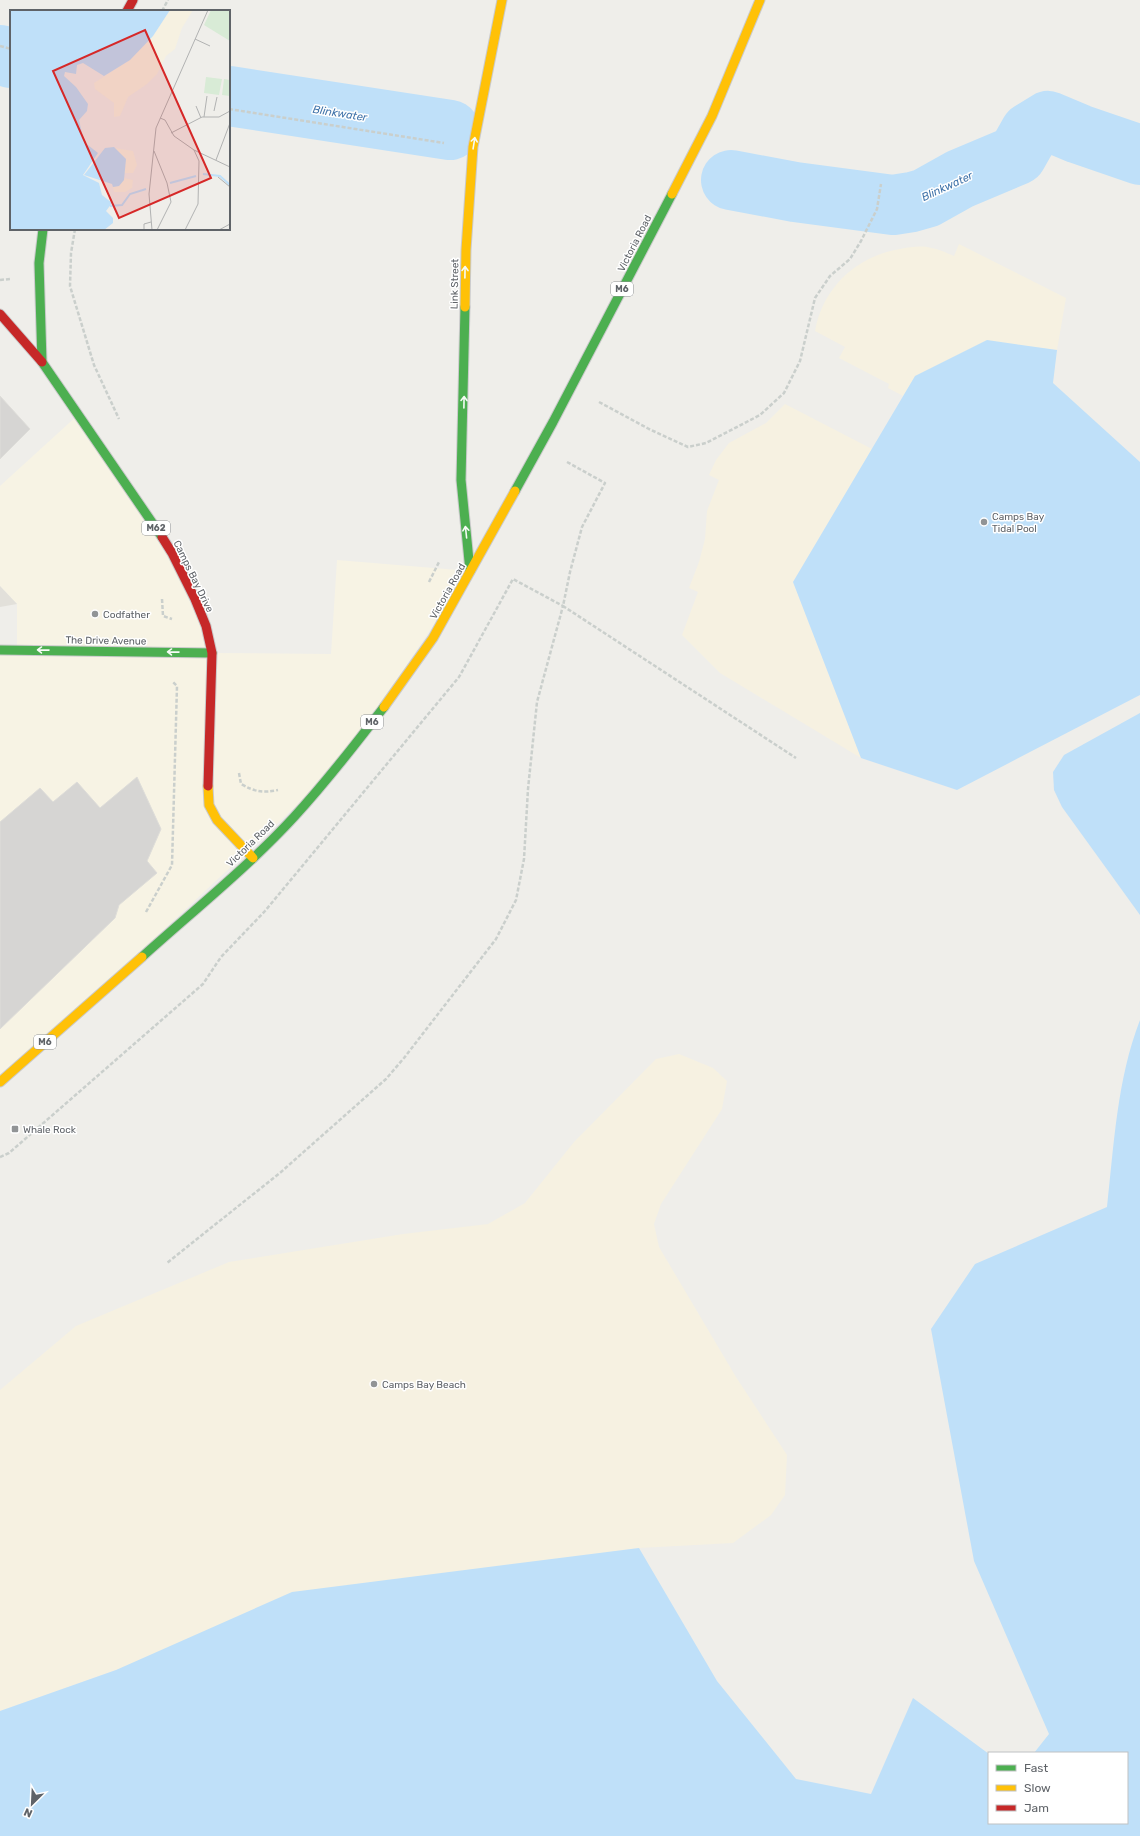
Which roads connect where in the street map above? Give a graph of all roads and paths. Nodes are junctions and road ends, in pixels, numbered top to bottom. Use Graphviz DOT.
graph roads {
  1 [pos="133,0"];
  2 [pos="168,0"];
  3 [pos="502,0"];
  4 [pos="760,0"];
  5 [pos="128,10"];
  6 [pos="163,10"];
  7 [pos="0,46"];
  8 [pos="10,49"];
  9 [pos="230,109"];
  10 [pos="445,143"];
  11 [pos="881,184"];
  12 [pos="44,230"];
  13 [pos="75,230"];
  14 [pos="0,314"];
  15 [pos="42,362"];
  16 [pos="600,402"];
  17 [pos="120,422"];
  18 [pos="567,462"];
  19 [pos="439,554"];
  20 [pos="470,571"];
  21 [pos="425,589"];
  22 [pos="563,606"];
  23 [pos="0,650"];
  24 [pos="212,653"];
  25 [pos="173,681"];
  26 [pos="796,758"];
  27 [pos="238,770"];
  28 [pos="284,785"];
  29 [pos="253,858"];
  30 [pos="142,915"];
  31 [pos="0,1082"];
  32 [pos="0,1157"];
  33 [pos="167,1263"];
  1 -- 5 [label="main road"];
  2 -- 6 [label="path"];
  20 -- 3 [label="main road, Link Street, one-way"];
  4 -- 20 [label="main road, Victoria Road / M6"];
  7 -- 8 [label="path"];
  9 -- 10 [label="path"];
  11 -- 16 [label="path"];
  12 -- 15 [label="main road"];
  13 -- 17 [label="path"];
  14 -- 15 [label="main road, Camps Bay Drive"];
  15 -- 24 [label="main road, Camps Bay Drive / M62"];
  18 -- 22 [label="path"];
  19 -- 21 [label="path"];
  20 -- 29 [label="main road, Victoria Road / M6"];
  22 -- 26 [label="path"];
  22 -- 32 [label="path"];
  22 -- 33 [label="path"];
  24 -- 23 [label="main road, The Drive Avenue, one-way"];
  24 -- 29 [label="main road, Camps Bay Drive / M62"];
  25 -- 30 [label="path"];
  27 -- 28 [label="path"];
  29 -- 31 [label="main road, Victoria Road / M6"];
}
